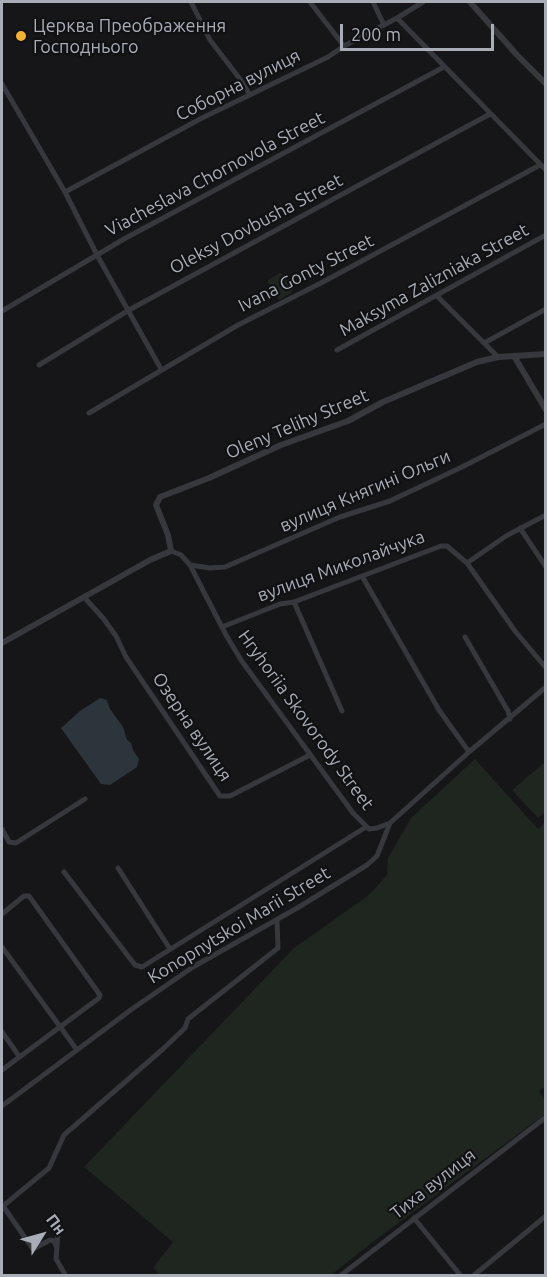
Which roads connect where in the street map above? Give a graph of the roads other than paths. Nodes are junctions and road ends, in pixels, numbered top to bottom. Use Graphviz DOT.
graph roads {
  1 [pos="191,2"];
  2 [pos="310,2"];
  3 [pos="373,2"];
  4 [pos="423,2"];
  5 [pos="470,2"];
  6 [pos="397,18"];
  7 [pos="384,25"];
  8 [pos="344,46"];
  9 [pos="444,67"];
  10 [pos="2,84"];
  11 [pos="546,84"];
  12 [pos="250,95"];
  13 [pos="490,114"];
  14 [pos="540,165"];
  15 [pos="546,170"];
  16 [pos="65,192"];
  17 [pos="546,235"];
  18 [pos="97,255"];
  19 [pos="437,296"];
  20 [pos="546,309"];
  21 [pos="129,310"];
  22 [pos="2,311"];
  23 [pos="486,342"];
  24 [pos="337,351"];
  25 [pos="546,354"];
  26 [pos="514,356"];
  27 [pos="498,357"];
  28 [pos="39,365"];
  29 [pos="161,369"];
  30 [pos="546,410"];
  31 [pos="89,413"];
  32 [pos="546,424"];
  33 [pos="546,515"];
  34 [pos="520,528"];
  35 [pos="170,551"];
  36 [pos="467,563"];
  37 [pos="190,565"];
  38 [pos="546,567"];
  39 [pos="362,576"];
  40 [pos="84,597"];
  41 [pos="294,602"];
  42 [pos="222,627"];
  43 [pos="465,637"];
  44 [pos="2,643"];
  45 [pos="546,668"];
  46 [pos="546,687"];
  47 [pos="342,711"];
  48 [pos="510,719"];
  49 [pos="469,752"];
  50 [pos="308,755"];
  51 [pos="84,799"];
  52 [pos="390,823"];
  53 [pos="366,827"];
  54 [pos="2,829"];
  55 [pos="118,868"];
  56 [pos="64,872"];
  57 [pos="2,914"];
  58 [pos="277,920"];
  59 [pos="2,947"];
  60 [pos="170,949"];
  61 [pos="60,1027"];
  62 [pos="2,1032"];
  63 [pos="77,1050"];
  64 [pos="19,1056"];
  65 [pos="2,1070"];
  66 [pos="2,1106"];
  67 [pos="546,1117"];
  68 [pos="2,1205"];
  69 [pos="546,1216"];
  70 [pos="414,1218"];
  71 [pos="58,1233"];
  72 [pos="57,1248"];
  73 [pos="66,1275"];
  74 [pos="340,1275"];
  75 [pos="461,1275"];
  76 [pos="472,1275"];
  1 -- 12 [label="street"];
  2 -- 8 [label="street"];
  3 -- 7 [label="street"];
  4 -- 6 [label="street, Соборна вулиця"];
  5 -- 11 [label="street"];
  6 -- 7 [label="street, Соборна вулиця"];
  6 -- 9 [label="street"];
  7 -- 8 [label="street, Соборна вулиця"];
  8 -- 12 [label="street, Соборна вулиця"];
  9 -- 13 [label="street"];
  9 -- 18 [label="street, Viacheslava Chornovola Street"];
  10 -- 16 [label="street"];
  12 -- 16 [label="street, Соборна вулиця"];
  13 -- 14 [label="street"];
  13 -- 21 [label="street, Oleksy Dovbusha Street"];
  14 -- 15 [label="street"];
  14 -- 29 [label="street, Ivana Gonty Street"];
  16 -- 18 [label="street"];
  17 -- 19 [label="street, Maksyma Zalizniaka Street"];
  18 -- 21 [label="street"];
  18 -- 22 [label="street, Viacheslava Chornovola Street"];
  19 -- 23 [label="street"];
  19 -- 24 [label="street, Maksyma Zalizniaka Street"];
  20 -- 23 [label="street"];
  21 -- 28 [label="street, Oleksy Dovbusha Street"];
  21 -- 29 [label="street"];
  23 -- 27 [label="street"];
  25 -- 26 [label="street, Oleny Telihy Street"];
  26 -- 27 [label="street, Oleny Telihy Street"];
  26 -- 30 [label="street"];
  27 -- 35 [label="street, Oleny Telihy Street"];
  29 -- 31 [label="street, Ivana Gonty Street"];
  32 -- 37 [label="street, вулиця Княгині Ольги"];
  33 -- 34 [label="street"];
  34 -- 36 [label="street"];
  34 -- 38 [label="street"];
  35 -- 37 [label="street, Hryhoriia Skovorody Street"];
  35 -- 40 [label="street"];
  36 -- 39 [label="street, вулиця Миколайчука"];
  36 -- 45 [label="street"];
  37 -- 42 [label="street, Hryhoriia Skovorody Street"];
  39 -- 41 [label="street, вулиця Миколайчука"];
  39 -- 49 [label="street"];
  40 -- 44 [label="street"];
  40 -- 50 [label="street, Озерна вулиця"];
  41 -- 42 [label="street, вулиця Миколайчука"];
  41 -- 47 [label="street"];
  42 -- 50 [label="street, Hryhoriia Skovorody Street"];
  43 -- 48 [label="street"];
  46 -- 48 [label="street"];
  48 -- 49 [label="street"];
  49 -- 52 [label="street"];
  50 -- 53 [label="street, Hryhoriia Skovorody Street"];
  51 -- 54 [label="street"];
  52 -- 53 [label="street, Hryhoriia Skovorody Street"];
  52 -- 58 [label="street, Konopnytskoi Marii Street"];
  53 -- 60 [label="street"];
  55 -- 60 [label="street"];
  56 -- 60 [label="street"];
  57 -- 61 [label="street"];
  58 -- 63 [label="street, Konopnytskoi Marii Street"];
  58 -- 68 [label="street"];
  59 -- 61 [label="street"];
  61 -- 63 [label="street"];
  61 -- 64 [label="street"];
  62 -- 64 [label="street"];
  63 -- 66 [label="street, Konopnytskoi Marii Street"];
  64 -- 65 [label="street"];
  67 -- 70 [label="street, Тиха вулиця"];
  68 -- 72 [label="street"];
  69 -- 76 [label="street"];
  70 -- 74 [label="street, Тиха вулиця"];
  70 -- 75 [label="street"];
  71 -- 72 [label="street"];
  72 -- 73 [label="street"];
}
